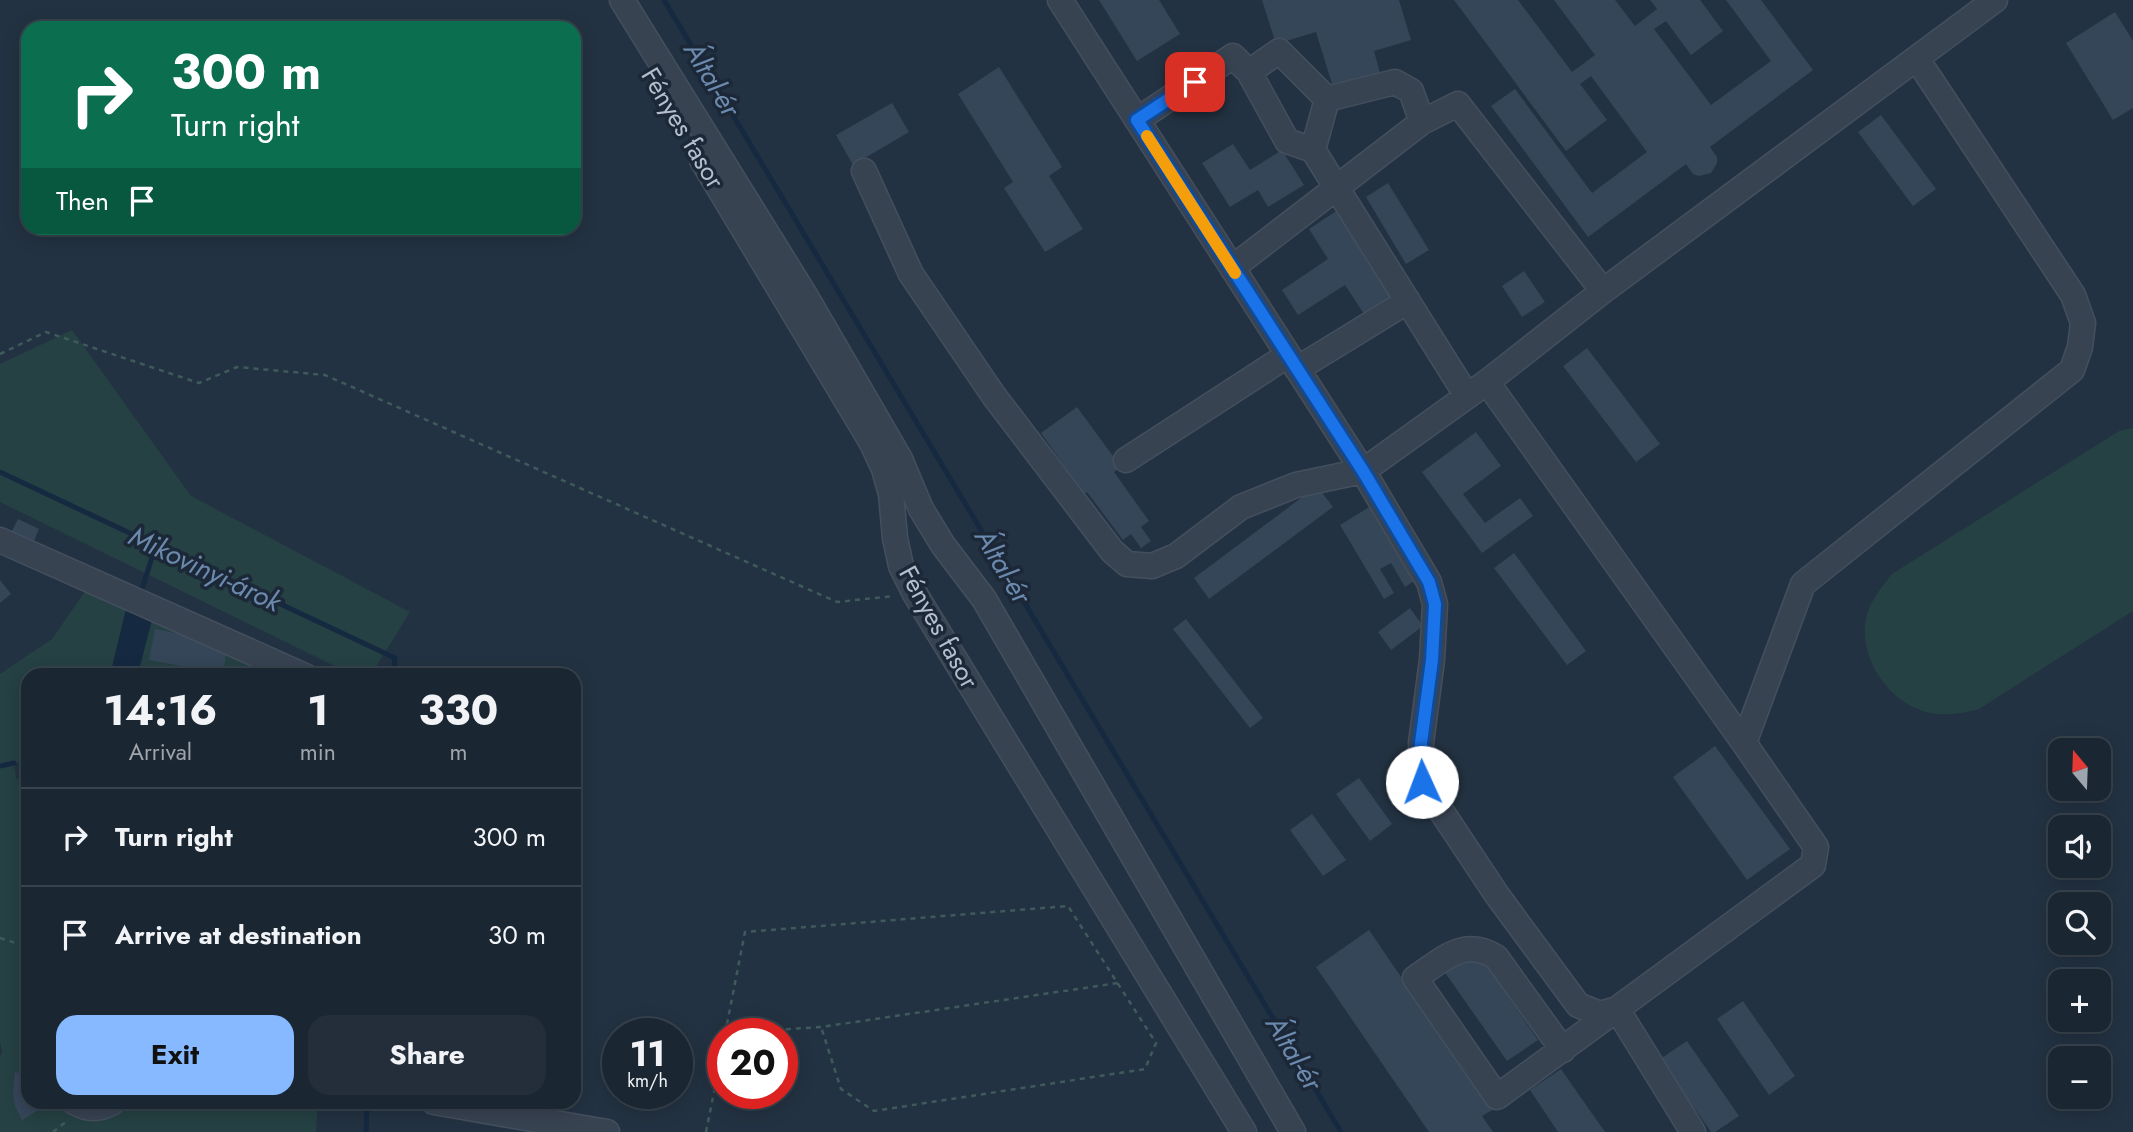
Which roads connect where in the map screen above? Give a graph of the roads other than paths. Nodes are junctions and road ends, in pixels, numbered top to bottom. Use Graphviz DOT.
graph roads {
  1 [pos="606,0"];
  2 [pos="622,0"];
  3 [pos="1060,0"];
  4 [pos="1995,0"];
  5 [pos="1917,59"];
  6 [pos="1249,72"];
  7 [pos="1328,99"];
  8 [pos="1137,120"];
  9 [pos="1422,122"];
  10 [pos="1313,150"];
  11 [pos="864,171"];
  12 [pos="1337,188"];
  13 [pos="1232,268"];
  14 [pos="1603,290"];
  15 [pos="1408,301"];
  16 [pos="1293,362"];
  17 [pos="1477,389"];
  18 [pos="1126,460"];
  19 [pos="1363,471"];
  20 [pos="0,540"];
  21 [pos="287,668"];
  22 [pos="1744,743"];
  23 [pos="1618,1009"];
  24 [pos="1563,1050"];
  25 [pos="466,1109"];
  26 [pos="553,1128"];
  27 [pos="607,1132"];
  28 [pos="1244,1132"];
  29 [pos="1293,1132"];
  30 [pos="1693,1132"];
  1 -- 28 [label="street, Fényes fasor"];
  2 -- 29 [label="street"];
  3 -- 8 [label="street"];
  4 -- 5 [label="street"];
  5 -- 14 [label="street"];
  5 -- 22 [label="street"];
  6 -- 7 [label="street"];
  6 -- 8 [label="street"];
  6 -- 10 [label="street"];
  7 -- 9 [label="street"];
  7 -- 10 [label="street"];
  8 -- 13 [label="street"];
  9 -- 12 [label="street"];
  9 -- 14 [label="street"];
  10 -- 12 [label="street"];
  11 -- 19 [label="street"];
  12 -- 13 [label="street"];
  12 -- 15 [label="street"];
  13 -- 16 [label="street"];
  14 -- 17 [label="street"];
  15 -- 16 [label="street"];
  15 -- 17 [label="street"];
  16 -- 18 [label="street"];
  16 -- 19 [label="street"];
  17 -- 19 [label="street"];
  17 -- 22 [label="street"];
  19 -- 23 [label="street"];
  20 -- 21 [label="street"];
  22 -- 23 [label="street"];
  23 -- 24 [label="street"];
  23 -- 30 [label="street"];
  24 -- 24 [label="street"];
  25 -- 26 [label="street"];
  26 -- 27 [label="street"];
}
